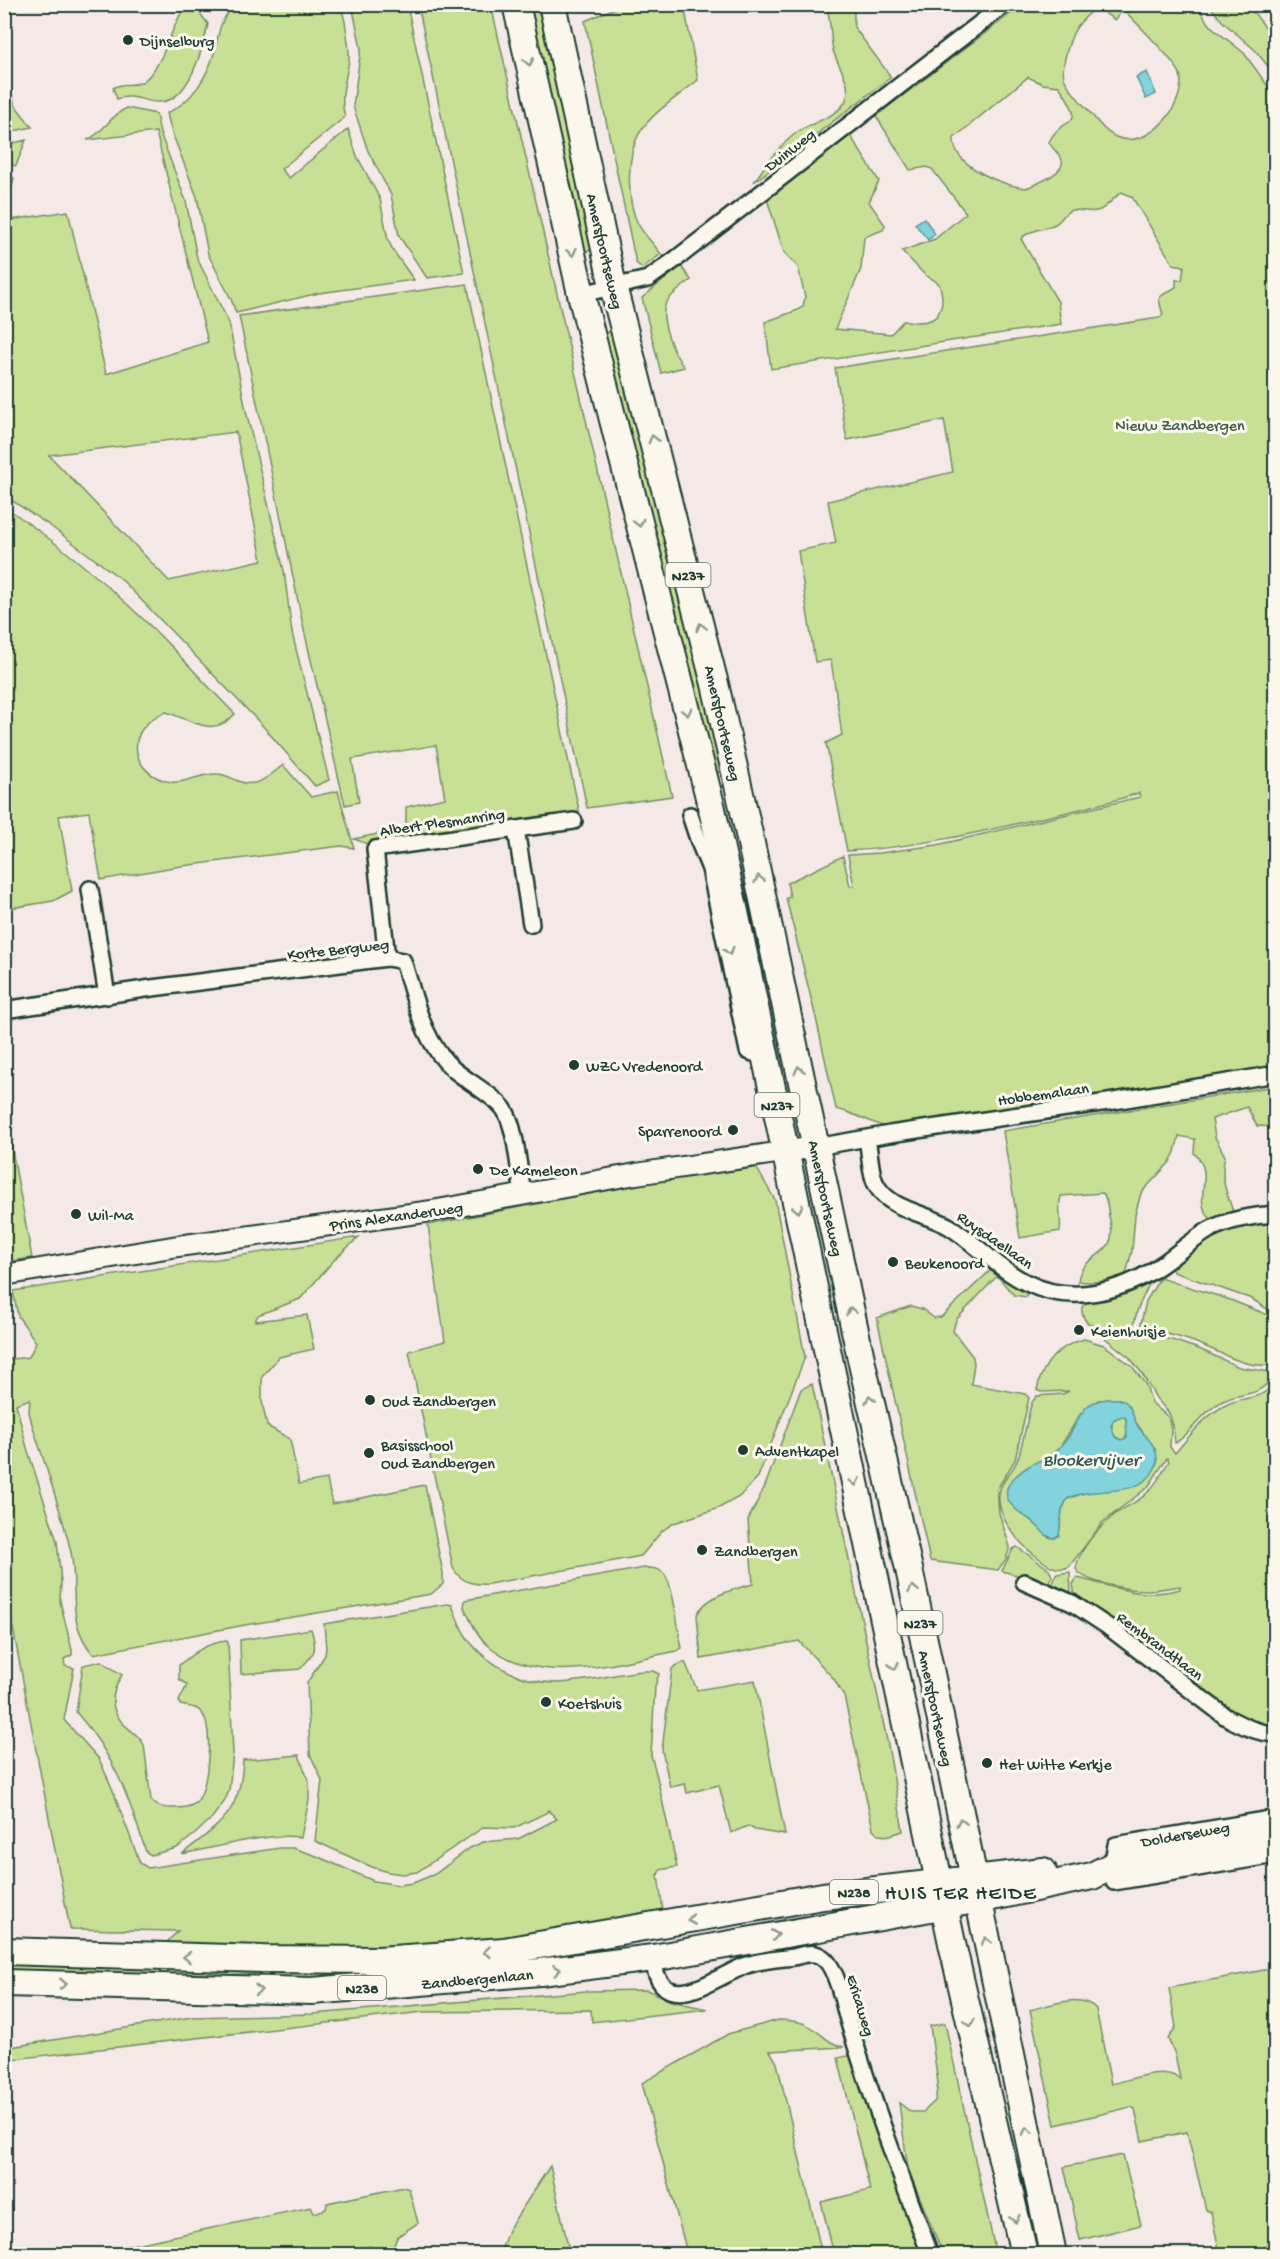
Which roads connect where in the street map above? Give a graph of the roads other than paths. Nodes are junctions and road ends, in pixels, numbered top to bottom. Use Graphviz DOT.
graph roads {
  1 [pos="516,4"];
  2 [pos="552,4"];
  3 [pos="1005,4"];
  4 [pos="613,286"];
  5 [pos="581,294"];
  6 [pos="690,814"];
  7 [pos="574,821"];
  8 [pos="516,829"];
  9 [pos="90,889"];
  10 [pos="531,924"];
  11 [pos="387,958"];
  12 [pos="106,996"];
  13 [pos="4,1010"];
  14 [pos="767,1058"];
  15 [pos="1275,1074"];
  16 [pos="867,1139"];
  17 [pos="816,1147"];
  18 [pos="786,1152"];
  19 [pos="523,1195"];
  20 [pos="1275,1214"];
  21 [pos="4,1275"];
  22 [pos="1024,1582"];
  23 [pos="1275,1734"];
  24 [pos="1275,1818"];
  25 [pos="1275,1838"];
  26 [pos="1275,1855"];
  27 [pos="1112,1866"];
  28 [pos="975,1889"];
  29 [pos="942,1894"];
  30 [pos="649,1927"];
  31 [pos="4,1951"];
  32 [pos="653,1958"];
  33 [pos="4,1983"];
  34 [pos="930,2254"];
  35 [pos="1024,2254"];
  36 [pos="1053,2254"];
  1 -- 5 [label="main road, Amersfoortseweg / N237, one-way"];
  2 -- 4 [label="main road, Amersfoortseweg / N237"];
  3 -- 4 [label="street, Duinweg"];
  4 -- 5 [label="street, Duinweg"];
  17 -- 4 [label="main road, Amersfoortseweg / N237, one-way"];
  5 -- 14 [label="main road, Amersfoortseweg / N237, one-way"];
  6 -- 14 [label="street, one-way"];
  7 -- 8 [label="street, Albert Plesmanring"];
  8 -- 10 [label="street, Albert Plesmanring"];
  8 -- 11 [label="street, Albert Plesmanring"];
  9 -- 12 [label="street"];
  11 -- 12 [label="street, Korte Bergweg"];
  11 -- 19 [label="street, Korte Bergweg"];
  12 -- 13 [label="street, Korte Bergweg"];
  14 -- 18 [label="main road, Amersfoortseweg / N237"];
  15 -- 16 [label="street, Hobbemalaan"];
  16 -- 17 [label="street, Hobbemalaan"];
  16 -- 20 [label="street, Ruysdaellaan"];
  17 -- 18 [label="street, Prins Alexanderweg"];
  28 -- 17 [label="main road, Amersfoortseweg / N237, one-way"];
  18 -- 19 [label="street, Prins Alexanderweg"];
  18 -- 29 [label="main road, Amersfoortseweg / N237, one-way"];
  19 -- 21 [label="street, Prins Alexanderweg"];
  22 -- 23 [label="street, Rembrandtlaan"];
  24 -- 27 [label="street, Dolderseweg"];
  25 -- 27 [label="main road, Dolderseweg / N238"];
  26 -- 27 [label="street"];
  27 -- 28 [label="main road, Dolderseweg / N238"];
  28 -- 29 [label="main road, N238"];
  36 -- 28 [label="main road, Amersfoortseweg / N237, one-way"];
  29 -- 30 [label="main road, Zandbergenlaan / N238, one-way"];
  32 -- 29 [label="main road, Zandbergenlaan / N238, one-way"];
  29 -- 35 [label="main road, Amersfoortseweg / N237, one-way"];
  30 -- 31 [label="main road, Zandbergenlaan / N238, one-way"];
  30 -- 32 [label="main road"];
  33 -- 32 [label="main road, Zandbergenlaan / N238, one-way"];
  32 -- 34 [label="street, Ericaweg"];
}
